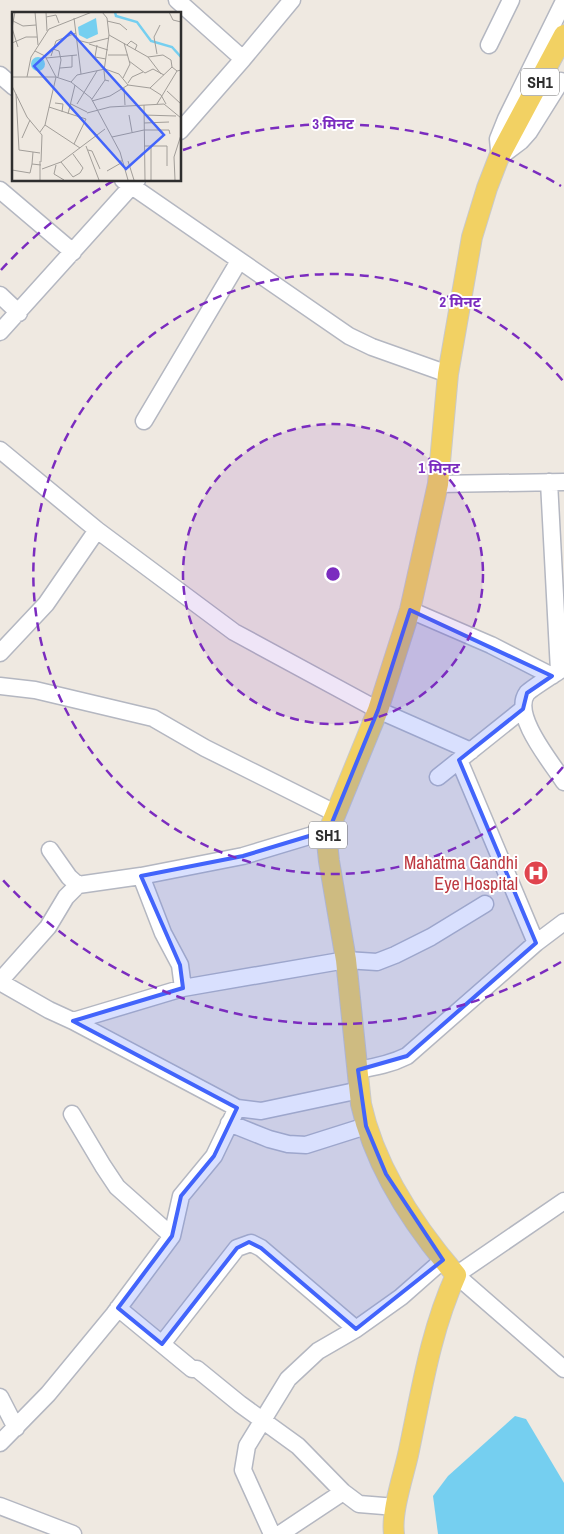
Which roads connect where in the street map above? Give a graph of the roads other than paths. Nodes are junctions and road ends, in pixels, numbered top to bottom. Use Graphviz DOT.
graph roads {
  1 [pos="292,0"];
  2 [pos="512,0"];
  3 [pos="564,1"];
  4 [pos="187,3"];
  5 [pos="564,35"];
  6 [pos="489,45"];
  7 [pos="243,59"];
  8 [pos="0,75"];
  9 [pos="563,80"];
  10 [pos="12,85"];
  11 [pos="181,130"];
  12 [pos="499,157"];
  13 [pos="130,182"];
  14 [pos="0,190"];
  15 [pos="73,252"];
  16 [pos="239,261"];
  17 [pos="0,295"];
  18 [pos="19,313"];
  19 [pos="0,332"];
  20 [pos="448,374"];
  21 [pos="144,421"];
  22 [pos="0,450"];
  23 [pos="556,482"];
  24 [pos="438,484"];
  25 [pos="97,530"];
  26 [pos="410,610"];
  27 [pos="0,654"];
  28 [pos="558,673"];
  29 [pos="0,686"];
  30 [pos="378,710"];
  31 [pos="522,710"];
  32 [pos="465,755"];
  33 [pos="438,777"];
  34 [pos="564,782"];
  35 [pos="332,822"];
  36 [pos="50,850"];
  37 [pos="141,876"];
  38 [pos="78,885"];
  39 [pos="484,904"];
  40 [pos="564,922"];
  41 [pos="536,943"];
  42 [pos="346,960"];
  43 [pos="0,981"];
  44 [pos="183,988"];
  45 [pos="73,1021"];
  46 [pos="358,1070"];
  47 [pos="360,1090"];
  48 [pos="237,1108"];
  49 [pos="72,1114"];
  50 [pos="229,1123"];
  51 [pos="366,1126"];
  52 [pos="564,1201"];
  53 [pos="172,1236"];
  54 [pos="443,1260"];
  55 [pos="456,1275"];
  56 [pos="118,1308"];
  57 [pos="356,1329"];
  58 [pos="162,1344"];
  59 [pos="564,1369"];
  60 [pos="0,1397"];
  61 [pos="263,1420"];
  62 [pos="16,1428"];
  63 [pos="0,1443"];
  64 [pos="343,1492"];
  65 [pos="0,1506"];
  66 [pos="396,1507"];
  67 [pos="73,1534"];
  68 [pos="272,1534"];
  69 [pos="280,1534"];
  70 [pos="394,1534"];
  1 -- 7 [label="street"];
  2 -- 6 [label="street"];
  3 -- 12 [label="street"];
  4 -- 7 [label="street"];
  5 -- 12 [label="main road, SH1"];
  7 -- 11 [label="street"];
  8 -- 10 [label="street"];
  9 -- 12 [label="street"];
  12 -- 20 [label="main road, SH1"];
  13 -- 15 [label="street"];
  13 -- 16 [label="street"];
  14 -- 15 [label="street"];
  15 -- 18 [label="street"];
  16 -- 20 [label="street"];
  16 -- 21 [label="street"];
  17 -- 18 [label="street"];
  18 -- 19 [label="street"];
  20 -- 24 [label="main road, SH1"];
  22 -- 25 [label="street"];
  23 -- 24 [label="street"];
  23 -- 28 [label="street"];
  24 -- 26 [label="main road, SH1"];
  25 -- 27 [label="street"];
  25 -- 30 [label="street"];
  26 -- 28 [label="street"];
  26 -- 30 [label="main road, SH1"];
  28 -- 31 [label="street"];
  29 -- 35 [label="street"];
  30 -- 32 [label="street"];
  30 -- 35 [label="main road, SH1"];
  31 -- 32 [label="street"];
  31 -- 34 [label="street"];
  32 -- 33 [label="street"];
  32 -- 41 [label="street"];
  35 -- 37 [label="street"];
  35 -- 42 [label="main road, SH1"];
  36 -- 38 [label="street"];
  37 -- 38 [label="street"];
  37 -- 44 [label="street"];
  38 -- 43 [label="street"];
  39 -- 42 [label="street"];
  40 -- 41 [label="street"];
  41 -- 46 [label="street"];
  42 -- 44 [label="street"];
  42 -- 46 [label="main road, SH1"];
  43 -- 45 [label="street"];
  44 -- 45 [label="street"];
  45 -- 48 [label="street"];
  46 -- 47 [label="main road, SH1"];
  47 -- 48 [label="street"];
  47 -- 51 [label="main road, SH1"];
  48 -- 50 [label="street"];
  49 -- 53 [label="street"];
  50 -- 51 [label="street"];
  50 -- 53 [label="street"];
  51 -- 54 [label="main road, SH1"];
  52 -- 55 [label="street"];
  53 -- 56 [label="street"];
  54 -- 55 [label="main road, SH1"];
  54 -- 57 [label="street"];
  55 -- 59 [label="street"];
  55 -- 66 [label="main road"];
  56 -- 58 [label="street"];
  56 -- 62 [label="street"];
  57 -- 58 [label="street"];
  57 -- 61 [label="street"];
  58 -- 61 [label="street"];
  60 -- 62 [label="street"];
  61 -- 64 [label="street"];
  61 -- 68 [label="street"];
  62 -- 63 [label="street"];
  64 -- 66 [label="street"];
  64 -- 69 [label="street"];
  65 -- 67 [label="street"];
  66 -- 70 [label="main road"];
}
